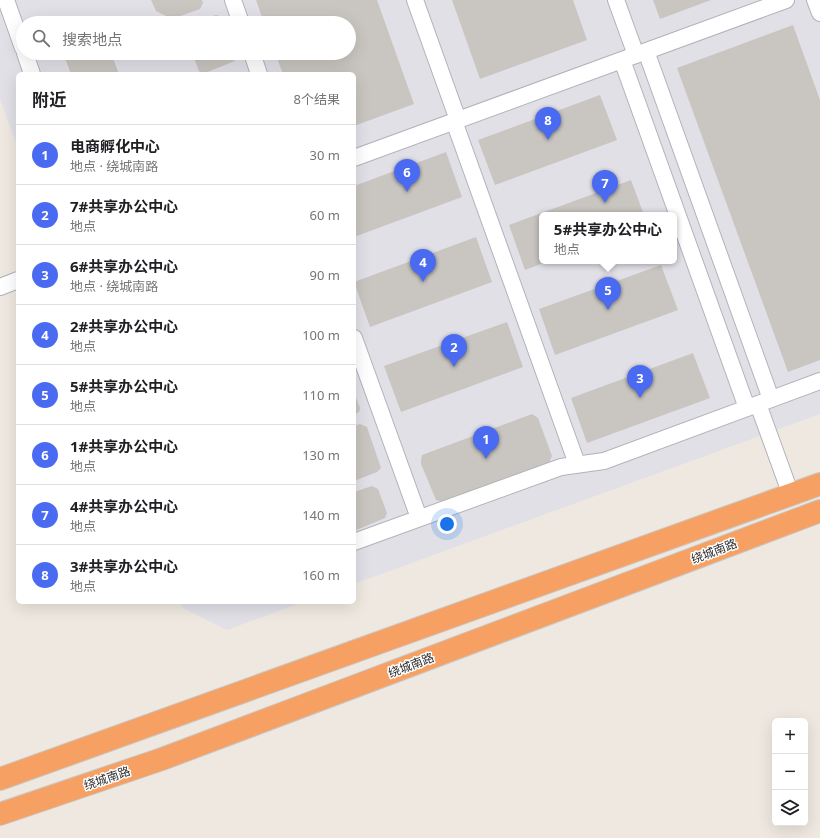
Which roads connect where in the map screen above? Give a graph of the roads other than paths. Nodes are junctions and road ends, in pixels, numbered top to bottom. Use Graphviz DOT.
graph roads {
  1 [pos="6,0"];
  2 [pos="233,0"];
  3 [pos="415,0"];
  4 [pos="616,0"];
  5 [pos="786,0"];
  6 [pos="815,0"];
  7 [pos="820,13"];
  8 [pos="239,16"];
  9 [pos="16,28"];
  10 [pos="634,55"];
  11 [pos="27,60"];
  12 [pos="254,60"];
  13 [pos="31,72"];
  14 [pos="258,72"];
  15 [pos="456,120"];
  16 [pos="356,157"];
  17 [pos="16,281"];
  18 [pos="0,287"];
  19 [pos="356,344"];
  20 [pos="820,382"];
  21 [pos="759,404"];
  22 [pos="577,464"];
  23 [pos="820,484"];
  24 [pos="791,495"];
  25 [pos="820,511"];
  26 [pos="419,518"];
  27 [pos="356,541"];
  28 [pos="0,779"];
  29 [pos="0,814"];
  1 -- 9 [label="lane"];
  2 -- 8 [label="lane"];
  3 -- 15 [label="lane"];
  4 -- 10 [label="lane"];
  5 -- 10 [label="lane"];
  6 -- 7 [label="lane"];
  10 -- 15 [label="lane"];
  10 -- 21 [label="lane"];
  10 -- 21 [label="lane"];
  11 -- 13 [label="lane"];
  12 -- 14 [label="lane"];
  15 -- 16 [label="lane"];
  15 -- 22 [label="lane"];
  17 -- 18 [label="lane"];
  19 -- 26 [label="lane"];
  20 -- 21 [label="lane"];
  21 -- 22 [label="lane"];
  21 -- 24 [label="lane"];
  22 -- 26 [label="lane"];
  23 -- 24 [label="highway"];
  24 -- 28 [label="highway"];
  25 -- 29 [label="highway, 绕城南路"];
  26 -- 27 [label="lane"];
}
